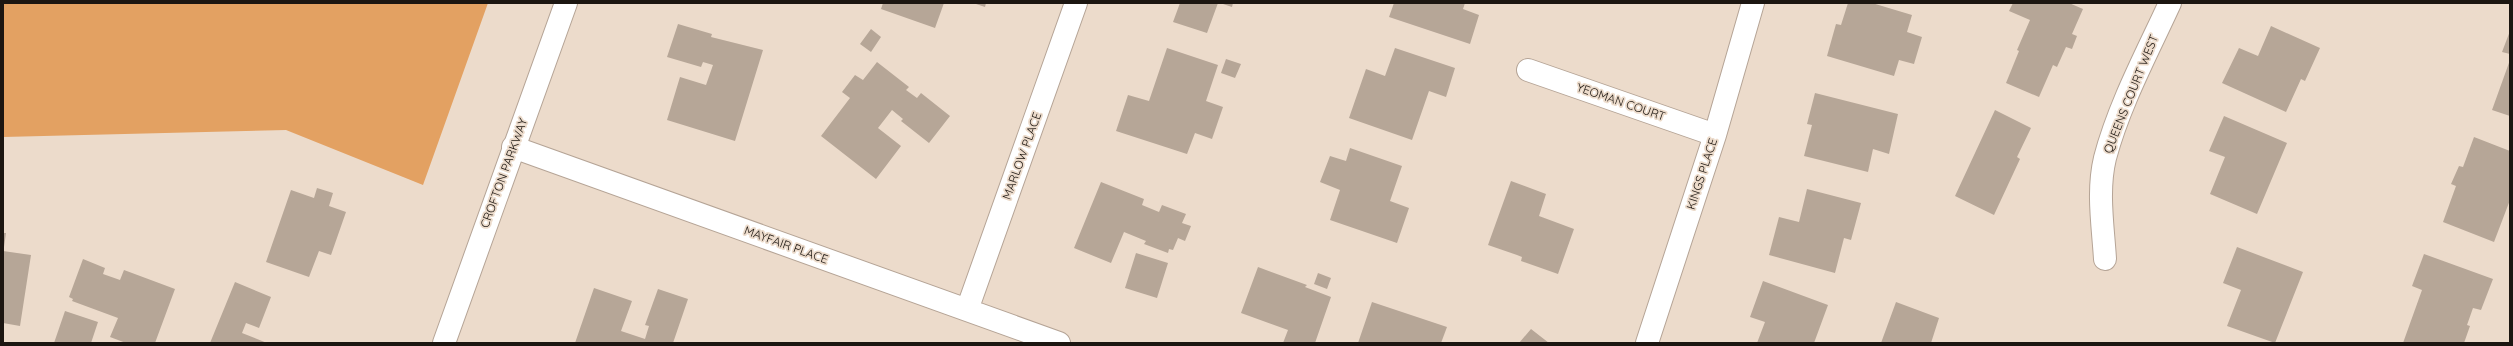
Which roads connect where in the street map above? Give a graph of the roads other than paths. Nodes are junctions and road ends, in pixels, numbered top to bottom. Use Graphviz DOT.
graph roads {
  1 [pos="566,3"];
  2 [pos="1076,3"];
  3 [pos="1753,3"];
  4 [pos="2170,3"];
  5 [pos="1528,70"];
  6 [pos="1715,135"];
  7 [pos="513,147"];
  8 [pos="2105,259"];
  9 [pos="967,310"];
  10 [pos="444,343"];
  11 [pos="1059,343"];
  12 [pos="1648,343"];
  1 -- 7 [label="street, CROFTON PARKWAY"];
  2 -- 9 [label="street, MARLOW PLACE"];
  3 -- 6 [label="street, KINGS PLACE"];
  4 -- 8 [label="street, QUEENS COURT WEST"];
  5 -- 6 [label="street, YEOMAN COURT"];
  6 -- 12 [label="street, KINGS PLACE"];
  7 -- 9 [label="street, MAYFAIR PLACE"];
  7 -- 10 [label="street, CROFTON PARKWAY"];
  9 -- 11 [label="street, MAYFAIR PLACE"];
}
